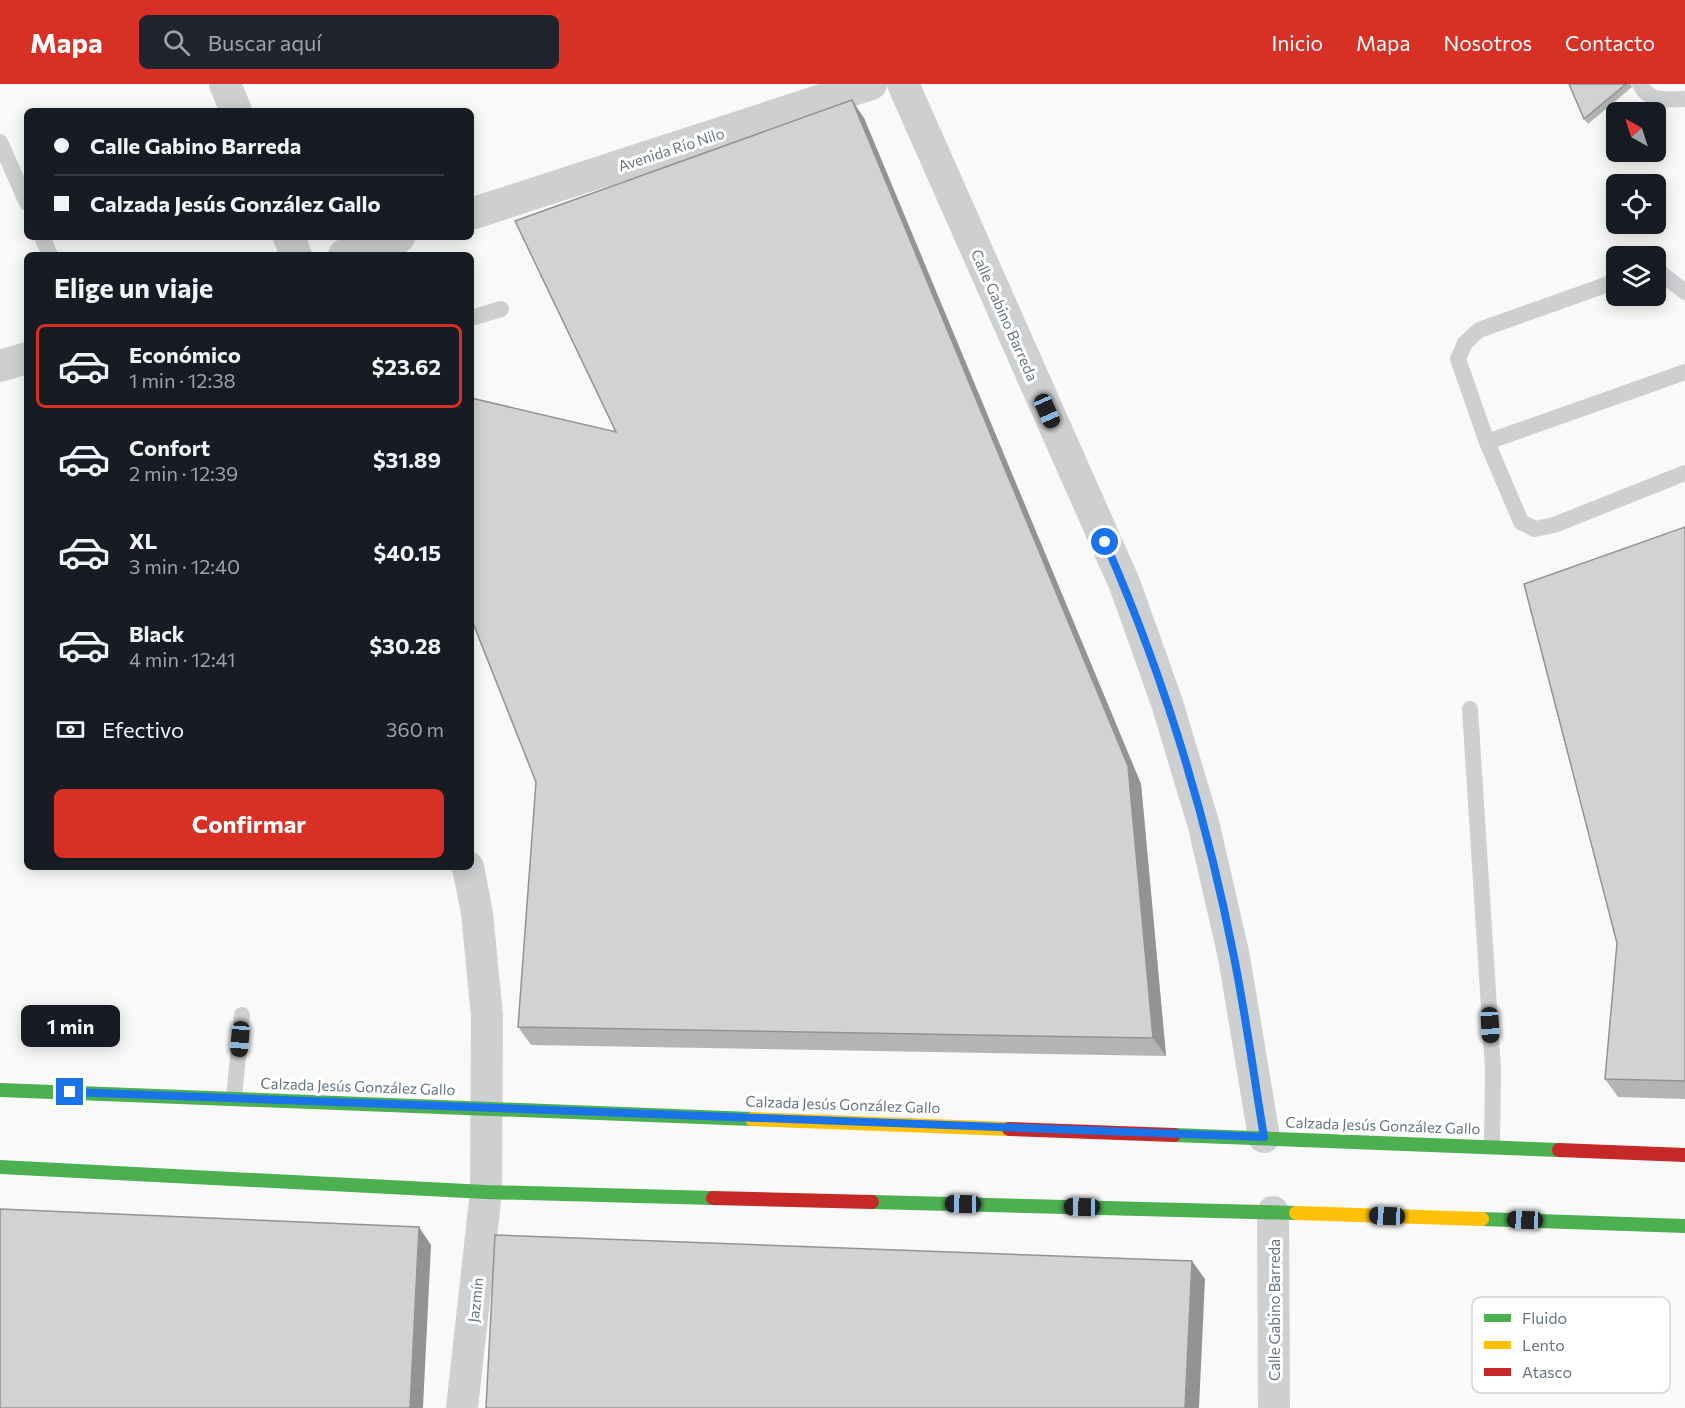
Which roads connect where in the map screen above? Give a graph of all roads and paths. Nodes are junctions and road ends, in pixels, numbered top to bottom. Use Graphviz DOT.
graph roads {
  1 [pos="225,84"];
  2 [pos="871,84"];
  3 [pos="903,84"];
  4 [pos="1640,84"];
  5 [pos="1685,99"];
  6 [pos="235,108"];
  7 [pos="0,142"];
  8 [pos="24,196"];
  9 [pos="474,213"];
  10 [pos="390,240"];
  11 [pos="353,252"];
  12 [pos="1666,277"];
  13 [pos="1606,285"];
  14 [pos="1685,292"];
  15 [pos="501,309"];
  16 [pos="474,317"];
  17 [pos="24,359"];
  18 [pos="0,366"];
  19 [pos="1685,372"];
  20 [pos="1487,442"];
  21 [pos="1685,473"];
  22 [pos="1470,709"];
  23 [pos="469,870"];
  24 [pos="242,1015"];
  25 [pos="0,1090"];
  26 [pos="234,1098"];
  27 [pos="485,1107"];
  28 [pos="1264,1137"];
  29 [pos="1492,1146"];
  30 [pos="1685,1155"];
  31 [pos="0,1167"];
  32 [pos="486,1191"];
  33 [pos="1273,1212"];
  34 [pos="1685,1226"];
  35 [pos="462,1408"];
  36 [pos="1274,1408"];
  1 -- 6 [label="street"];
  2 -- 9 [label="street, Avenida Río Nilo"];
  3 -- 28 [label="street, Calle Gabino Barreda"];
  4 -- 5 [label="lane"];
  7 -- 8 [label="lane"];
  10 -- 11 [label="street"];
  12 -- 14 [label="lane"];
  13 -- 20 [label="lane"];
  15 -- 16 [label="lane"];
  17 -- 18 [label="street"];
  19 -- 20 [label="lane"];
  20 -- 21 [label="lane"];
  22 -- 29 [label="lane"];
  23 -- 27 [label="street, Jazmín"];
  24 -- 26 [label="lane"];
  25 -- 26 [label="main road, Calzada Jesús González Gallo"];
  26 -- 27 [label="main road, Calzada Jesús González Gallo"];
  27 -- 28 [label="main road, Calzada Jesús González Gallo"];
  27 -- 32 [label="street, Jazmín"];
  28 -- 29 [label="main road, Calzada Jesús González Gallo"];
  29 -- 30 [label="main road, Calzada Jesús González Gallo"];
  31 -- 32 [label="main road"];
  32 -- 33 [label="main road"];
  32 -- 35 [label="street, Jazmín"];
  33 -- 34 [label="main road"];
  33 -- 36 [label="street, Calle Gabino Barreda"];
}
